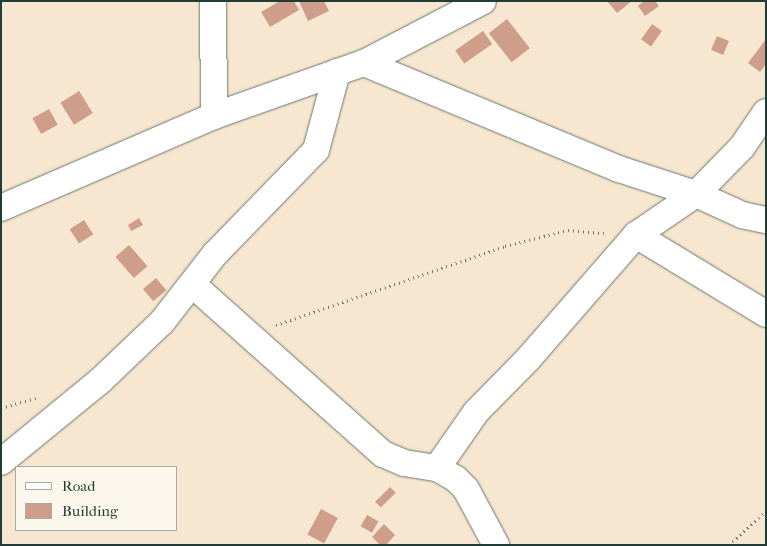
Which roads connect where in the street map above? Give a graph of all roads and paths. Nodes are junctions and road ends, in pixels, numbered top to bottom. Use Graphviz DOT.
graph roads {
  1 [pos="213,1"];
  2 [pos="483,1"];
  3 [pos="364,63"];
  4 [pos="338,72"];
  5 [pos="766,112"];
  6 [pos="214,116"];
  7 [pos="696,194"];
  8 [pos="1,208"];
  9 [pos="766,220"];
  10 [pos="636,235"];
  11 [pos="192,284"];
  12 [pos="766,314"];
  13 [pos="249,334"];
  14 [pos="1,462"];
  15 [pos="437,468"];
  16 [pos="766,511"];
  17 [pos="496,545"];
  18 [pos="729,545"];
  1 -- 6 [label="street"];
  2 -- 3 [label="street"];
  3 -- 4 [label="street"];
  3 -- 7 [label="street"];
  4 -- 6 [label="street"];
  4 -- 11 [label="street"];
  5 -- 7 [label="street"];
  6 -- 8 [label="street"];
  7 -- 9 [label="street"];
  7 -- 10 [label="street"];
  10 -- 12 [label="street"];
  10 -- 13 [label="path"];
  10 -- 15 [label="street"];
  11 -- 13 [label="street"];
  11 -- 14 [label="street"];
  13 -- 15 [label="street"];
  15 -- 17 [label="street"];
  16 -- 18 [label="path"];
}
